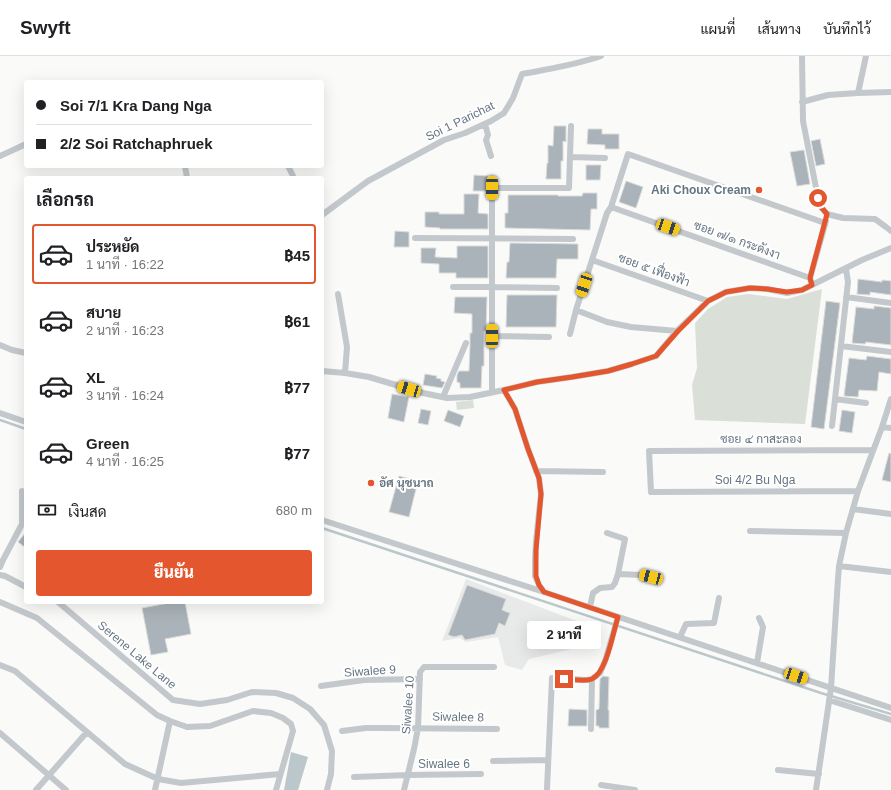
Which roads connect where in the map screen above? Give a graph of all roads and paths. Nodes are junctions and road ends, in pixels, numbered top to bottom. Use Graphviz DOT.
graph roads {
  1 [pos="601,56"];
  2 [pos="802,56"];
  3 [pos="866,56"];
  4 [pos="891,92"];
  5 [pos="858,93"];
  6 [pos="802,102"];
  7 [pos="485,124"];
  8 [pos="571,126"];
  9 [pos="24,145"];
  10 [pos="0,156"];
  11 [pos="491,156"];
  12 [pos="571,157"];
  13 [pos="605,158"];
  14 [pos="610,207"];
  15 [pos="324,214"];
  16 [pos="827,214"];
  17 [pos="825,223"];
  18 [pos="891,231"];
  19 [pos="415,238"];
  20 [pos="492,238"];
  21 [pos="573,239"];
  22 [pos="891,248"];
  23 [pos="592,260"];
  24 [pos="846,269"];
  25 [pos="810,278"];
  26 [pos="812,285"];
  27 [pos="453,287"];
  28 [pos="492,287"];
  29 [pos="557,288"];
  30 [pos="338,294"];
  31 [pos="846,297"];
  32 [pos="708,301"];
  33 [pos="891,303"];
  34 [pos="576,310"];
  35 [pos="678,331"];
  36 [pos="570,334"];
  37 [pos="492,336"];
  38 [pos="548,337"];
  39 [pos="466,343"];
  40 [pos="0,345"];
  41 [pos="840,346"];
  42 [pos="891,352"];
  43 [pos="24,353"];
  44 [pos="324,371"];
  45 [pos="345,373"];
  46 [pos="504,390"];
  47 [pos="492,392"];
  48 [pos="443,398"];
  49 [pos="835,399"];
  50 [pos="891,399"];
  51 [pos="866,403"];
  52 [pos="0,413"];
  53 [pos="24,421"];
  54 [pos="832,426"];
  55 [pos="882,427"];
  56 [pos="891,428"];
  57 [pos="873,450"];
  58 [pos="536,471"];
  59 [pos="603,472"];
  60 [pos="22,491"];
  61 [pos="858,491"];
  62 [pos="651,492"];
  63 [pos="853,509"];
  64 [pos="891,514"];
  65 [pos="324,521"];
  66 [pos="750,531"];
  67 [pos="607,532"];
  68 [pos="846,533"];
  69 [pos="839,566"];
  70 [pos="0,567"];
  71 [pos="891,572"];
  72 [pos="618,574"];
  73 [pos="0,575"];
  74 [pos="659,580"];
  75 [pos="24,586"];
  76 [pos="544,592"];
  77 [pos="718,598"];
  78 [pos="0,602"];
  79 [pos="60,604"];
  80 [pos="590,607"];
  81 [pos="759,618"];
  82 [pos="616,622"];
  83 [pos="680,637"];
  84 [pos="757,663"];
  85 [pos="0,665"];
  86 [pos="494,667"];
  87 [pos="592,679"];
  88 [pos="420,680"];
  89 [pos="321,686"];
  90 [pos="831,688"];
  91 [pos="829,700"];
  92 [pos="891,708"];
  93 [pos="891,720"];
  94 [pos="170,722"];
  95 [pos="418,728"];
  96 [pos="497,729"];
  97 [pos="591,729"];
  98 [pos="342,731"];
  99 [pos="88,732"];
  100 [pos="0,733"];
  101 [pos="548,760"];
  102 [pos="493,761"];
  103 [pos="778,770"];
  104 [pos="280,774"];
  105 [pos="481,774"];
  106 [pos="819,774"];
  107 [pos="408,775"];
  108 [pos="49,776"];
  109 [pos="354,777"];
  110 [pos="158,779"];
  111 [pos="601,785"];
  112 [pos="547,789"];
  113 [pos="36,790"];
  114 [pos="66,790"];
  115 [pos="155,790"];
  116 [pos="276,790"];
  117 [pos="327,790"];
  118 [pos="404,790"];
  119 [pos="634,790"];
  120 [pos="816,790"];
  1 -- 7 [label="street, Soi 1 Parichat"];
  2 -- 6 [label="street"];
  3 -- 5 [label="street"];
  4 -- 5 [label="street"];
  5 -- 6 [label="street"];
  6 -- 16 [label="street"];
  7 -- 11 [label="street"];
  7 -- 15 [label="street, Soi 1 Parichat"];
  8 -- 12 [label="street"];
  9 -- 10 [label="street"];
  12 -- 13 [label="street"];
  12 -- 20 [label="street"];
  14 -- 17 [label="street"];
  14 -- 23 [label="street"];
  14 -- 25 [label="street, ซอย ๗/๑ กระดังงา"];
  16 -- 17 [label="street"];
  16 -- 18 [label="street"];
  17 -- 25 [label="street"];
  19 -- 20 [label="street"];
  20 -- 21 [label="street"];
  20 -- 28 [label="street"];
  22 -- 24 [label="street"];
  23 -- 32 [label="street, ซอย ๕ เฟื่องฟ้า"];
  23 -- 34 [label="street"];
  24 -- 26 [label="street"];
  24 -- 31 [label="street"];
  25 -- 26 [label="street"];
  26 -- 32 [label="street"];
  27 -- 28 [label="street"];
  28 -- 29 [label="street"];
  28 -- 37 [label="street"];
  30 -- 45 [label="street"];
  31 -- 33 [label="street"];
  31 -- 41 [label="street"];
  32 -- 35 [label="street"];
  34 -- 35 [label="street"];
  34 -- 36 [label="street"];
  35 -- 46 [label="street"];
  37 -- 38 [label="street"];
  37 -- 47 [label="street"];
  39 -- 48 [label="street"];
  40 -- 43 [label="street"];
  41 -- 42 [label="street"];
  41 -- 49 [label="street"];
  44 -- 45 [label="street"];
  45 -- 48 [label="street"];
  46 -- 47 [label="street"];
  46 -- 58 [label="street"];
  47 -- 48 [label="street"];
  49 -- 51 [label="street"];
  49 -- 54 [label="street"];
  50 -- 55 [label="street"];
  52 -- 53 [label="street"];
  55 -- 56 [label="street"];
  55 -- 57 [label="street"];
  57 -- 61 [label="street"];
  57 -- 62 [label="street, ซอย ๔ กาสะลอง"];
  58 -- 59 [label="street"];
  58 -- 76 [label="street"];
  60 -- 70 [label="street"];
  61 -- 62 [label="street, Soi 4/2 Bu Nga"];
  61 -- 63 [label="street"];
  63 -- 64 [label="street"];
  63 -- 68 [label="street"];
  65 -- 76 [label="street"];
  66 -- 68 [label="street"];
  67 -- 72 [label="street"];
  68 -- 69 [label="street"];
  69 -- 71 [label="street"];
  69 -- 90 [label="street"];
  72 -- 74 [label="street"];
  72 -- 80 [label="street"];
  73 -- 75 [label="street"];
  76 -- 80 [label="street"];
  77 -- 83 [label="street"];
  78 -- 94 [label="street"];
  79 -- 117 [label="street, Serene Lake Lane"];
  80 -- 82 [label="street"];
  81 -- 84 [label="street"];
  82 -- 83 [label="street"];
  82 -- 87 [label="street"];
  83 -- 84 [label="street"];
  84 -- 90 [label="street"];
  85 -- 99 [label="street"];
  86 -- 88 [label="street, Siwalee 10"];
  87 -- 97 [label="street"];
  87 -- 101 [label="street"];
  88 -- 89 [label="street, Siwalee 9"];
  88 -- 95 [label="street, Siwalee 10"];
  90 -- 91 [label="street"];
  90 -- 92 [label="street"];
  91 -- 93 [label="street"];
  91 -- 106 [label="street"];
  94 -- 104 [label="street"];
  94 -- 110 [label="street"];
  95 -- 96 [label="street, Siwalee 8"];
  95 -- 98 [label="street, Siwalee 8"];
  95 -- 107 [label="street, Siwalee 10"];
  99 -- 108 [label="street"];
  99 -- 110 [label="street"];
  100 -- 108 [label="street"];
  101 -- 102 [label="street"];
  101 -- 112 [label="street"];
  103 -- 106 [label="street"];
  104 -- 110 [label="street"];
  104 -- 116 [label="street"];
  105 -- 107 [label="street, Siwalee 6"];
  106 -- 120 [label="street"];
  107 -- 109 [label="street, Siwalee 6"];
  107 -- 118 [label="street, Siwalee 10"];
  108 -- 113 [label="street"];
  108 -- 114 [label="street"];
  110 -- 115 [label="street"];
  111 -- 119 [label="street"];
}
